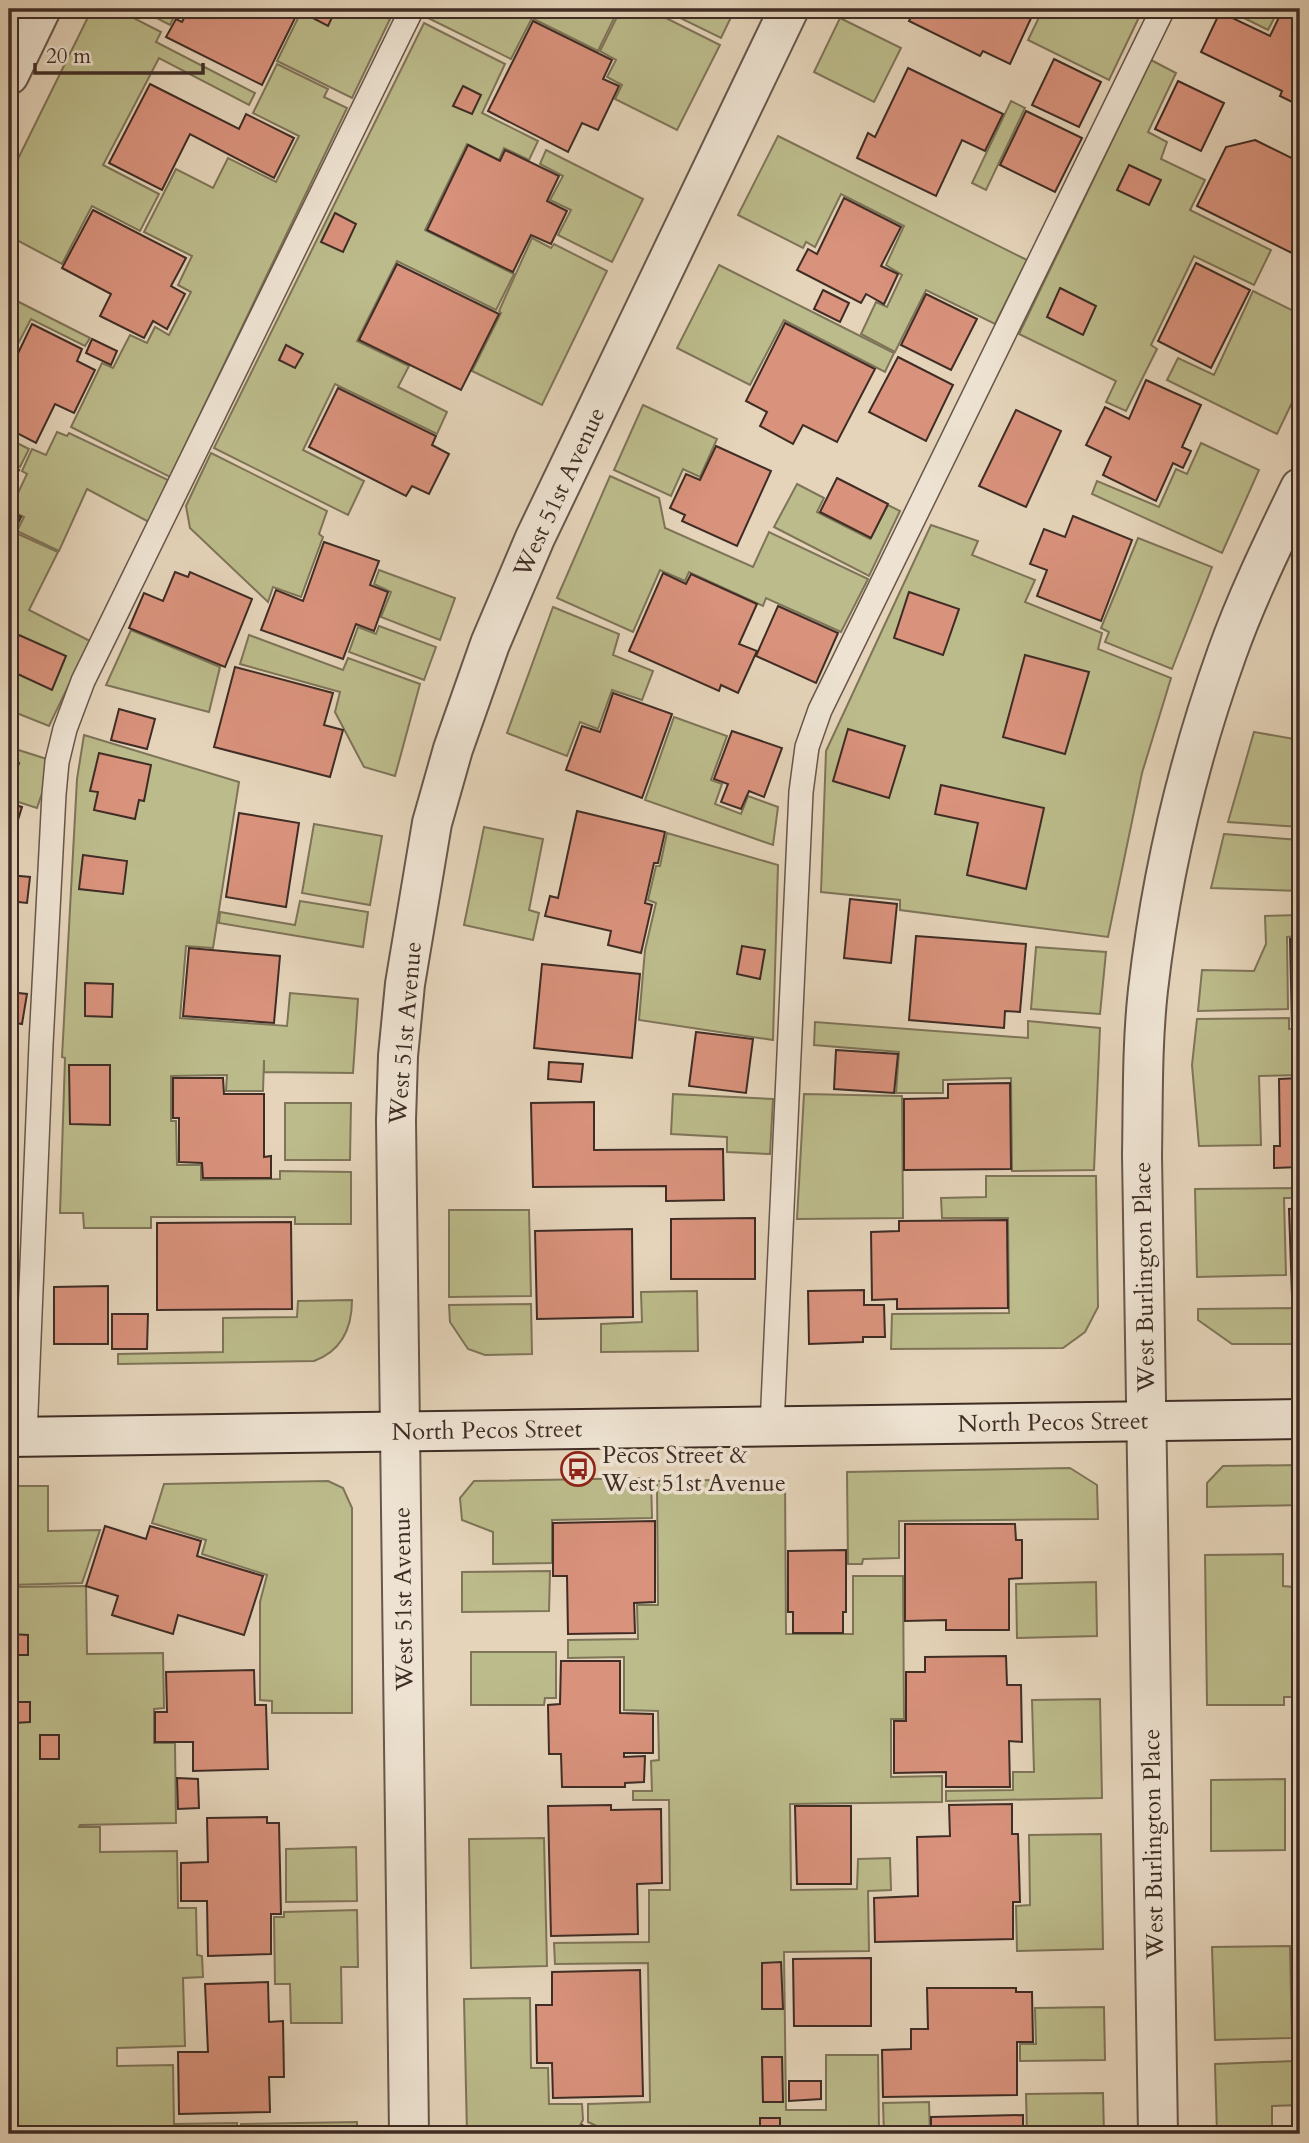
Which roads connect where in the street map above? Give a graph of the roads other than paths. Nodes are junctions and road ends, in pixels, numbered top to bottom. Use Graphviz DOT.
graph roads {
  1 [pos="41,9"];
  2 [pos="412,9"];
  3 [pos="789,9"];
  4 [pos="1163,9"];
  5 [pos="9,75"];
  6 [pos="1300,488"];
  7 [pos="1300,1419"];
  8 [pos="1146,1421"];
  9 [pos="772,1426"];
  10 [pos="401,1431"];
  11 [pos="17,1437"];
  12 [pos="408,2134"];
  13 [pos="1158,2134"];
  1 -- 5 [label="street"];
  2 -- 11 [label="lane"];
  3 -- 10 [label="street, West 51st Avenue"];
  4 -- 9 [label="lane"];
  6 -- 8 [label="street, West Burlington Place"];
  7 -- 8 [label="street, North Pecos Street"];
  8 -- 9 [label="street, North Pecos Street"];
  8 -- 13 [label="street, West Burlington Place"];
  9 -- 10 [label="street, North Pecos Street"];
  10 -- 11 [label="street, North Pecos Street"];
  10 -- 12 [label="street, West 51st Avenue"];
}
